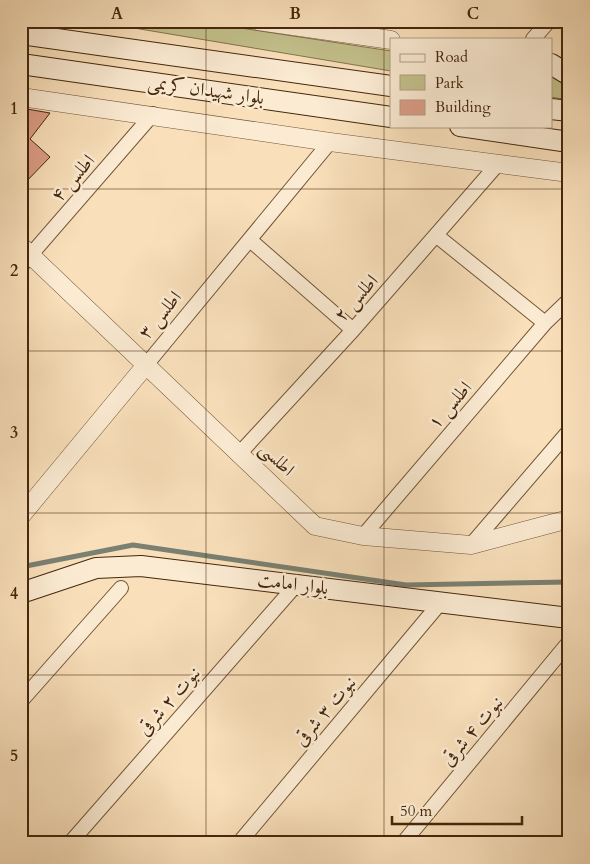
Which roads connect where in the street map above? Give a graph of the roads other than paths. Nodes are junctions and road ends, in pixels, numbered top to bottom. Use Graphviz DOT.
graph roads {
  1 [pos="258,21"];
  2 [pos="549,21"];
  3 [pos="335,26"];
  4 [pos="21,34"];
  5 [pos="534,38"];
  6 [pos="390,40"];
  7 [pos="21,64"];
  8 [pos="552,64"];
  9 [pos="552,65"];
  10 [pos="569,66"];
  11 [pos="569,75"];
  12 [pos="390,86"];
  13 [pos="21,97"];
  14 [pos="552,108"];
  15 [pos="569,111"];
  16 [pos="153,114"];
  17 [pos="390,116"];
  18 [pos="474,128"];
  19 [pos="330,142"];
  20 [pos="569,142"];
  21 [pos="497,164"];
  22 [pos="569,173"];
  23 [pos="437,236"];
  24 [pos="250,240"];
  25 [pos="24,256"];
  26 [pos="569,300"];
  27 [pos="545,323"];
  28 [pos="353,330"];
  29 [pos="146,365"];
  30 [pos="569,431"];
  31 [pos="240,453"];
  32 [pos="21,516"];
  33 [pos="569,519"];
  34 [pos="363,536"];
  35 [pos="471,545"];
  36 [pos="296,585"];
  37 [pos="121,588"];
  38 [pos="21,593"];
  39 [pos="441,602"];
  40 [pos="569,618"];
  41 [pos="569,642"];
  42 [pos="21,701"];
  43 [pos="70,843"];
  44 [pos="239,843"];
  45 [pos="403,843"];
  1 -- 3 [label="street"];
  2 -- 5 [label="street"];
  3 -- 6 [label="street"];
  4 -- 12 [label="main road, بلوار شهیدان کریمی"];
  7 -- 17 [label="main road, بلوار شهیدان کریمی"];
  8 -- 10 [label="street"];
  9 -- 11 [label="main road"];
  13 -- 16 [label="street"];
  14 -- 15 [label="main road"];
  16 -- 19 [label="street"];
  16 -- 25 [label="street, اطلس ۴"];
  18 -- 20 [label="main road"];
  19 -- 21 [label="street"];
  19 -- 24 [label="street, اطلس ۳"];
  21 -- 22 [label="street"];
  21 -- 23 [label="street, اطلس ۲"];
  23 -- 27 [label="street"];
  23 -- 28 [label="street, اطلس ۲"];
  24 -- 28 [label="street"];
  24 -- 29 [label="street, اطلس ۳"];
  25 -- 29 [label="street, اطلسی"];
  26 -- 27 [label="street, اطلس ۱"];
  27 -- 34 [label="street, اطلس ۱"];
  28 -- 31 [label="street, اطلس ۲"];
  29 -- 31 [label="street, اطلسی"];
  29 -- 32 [label="street, اطلس ۳"];
  30 -- 35 [label="street"];
  31 -- 34 [label="street, اطلسی"];
  33 -- 35 [label="street, اطلسی"];
  34 -- 35 [label="street, اطلسی"];
  36 -- 38 [label="main road, بلوار امامت"];
  36 -- 39 [label="main road, بلوار امامت"];
  36 -- 43 [label="street, نبوت ۲ شرقی"];
  37 -- 42 [label="street"];
  39 -- 40 [label="main road, بلوار امامت"];
  39 -- 44 [label="street, نبوت ۳ شرقی"];
  41 -- 45 [label="street, نبوت ۴ شرقی"];
}
